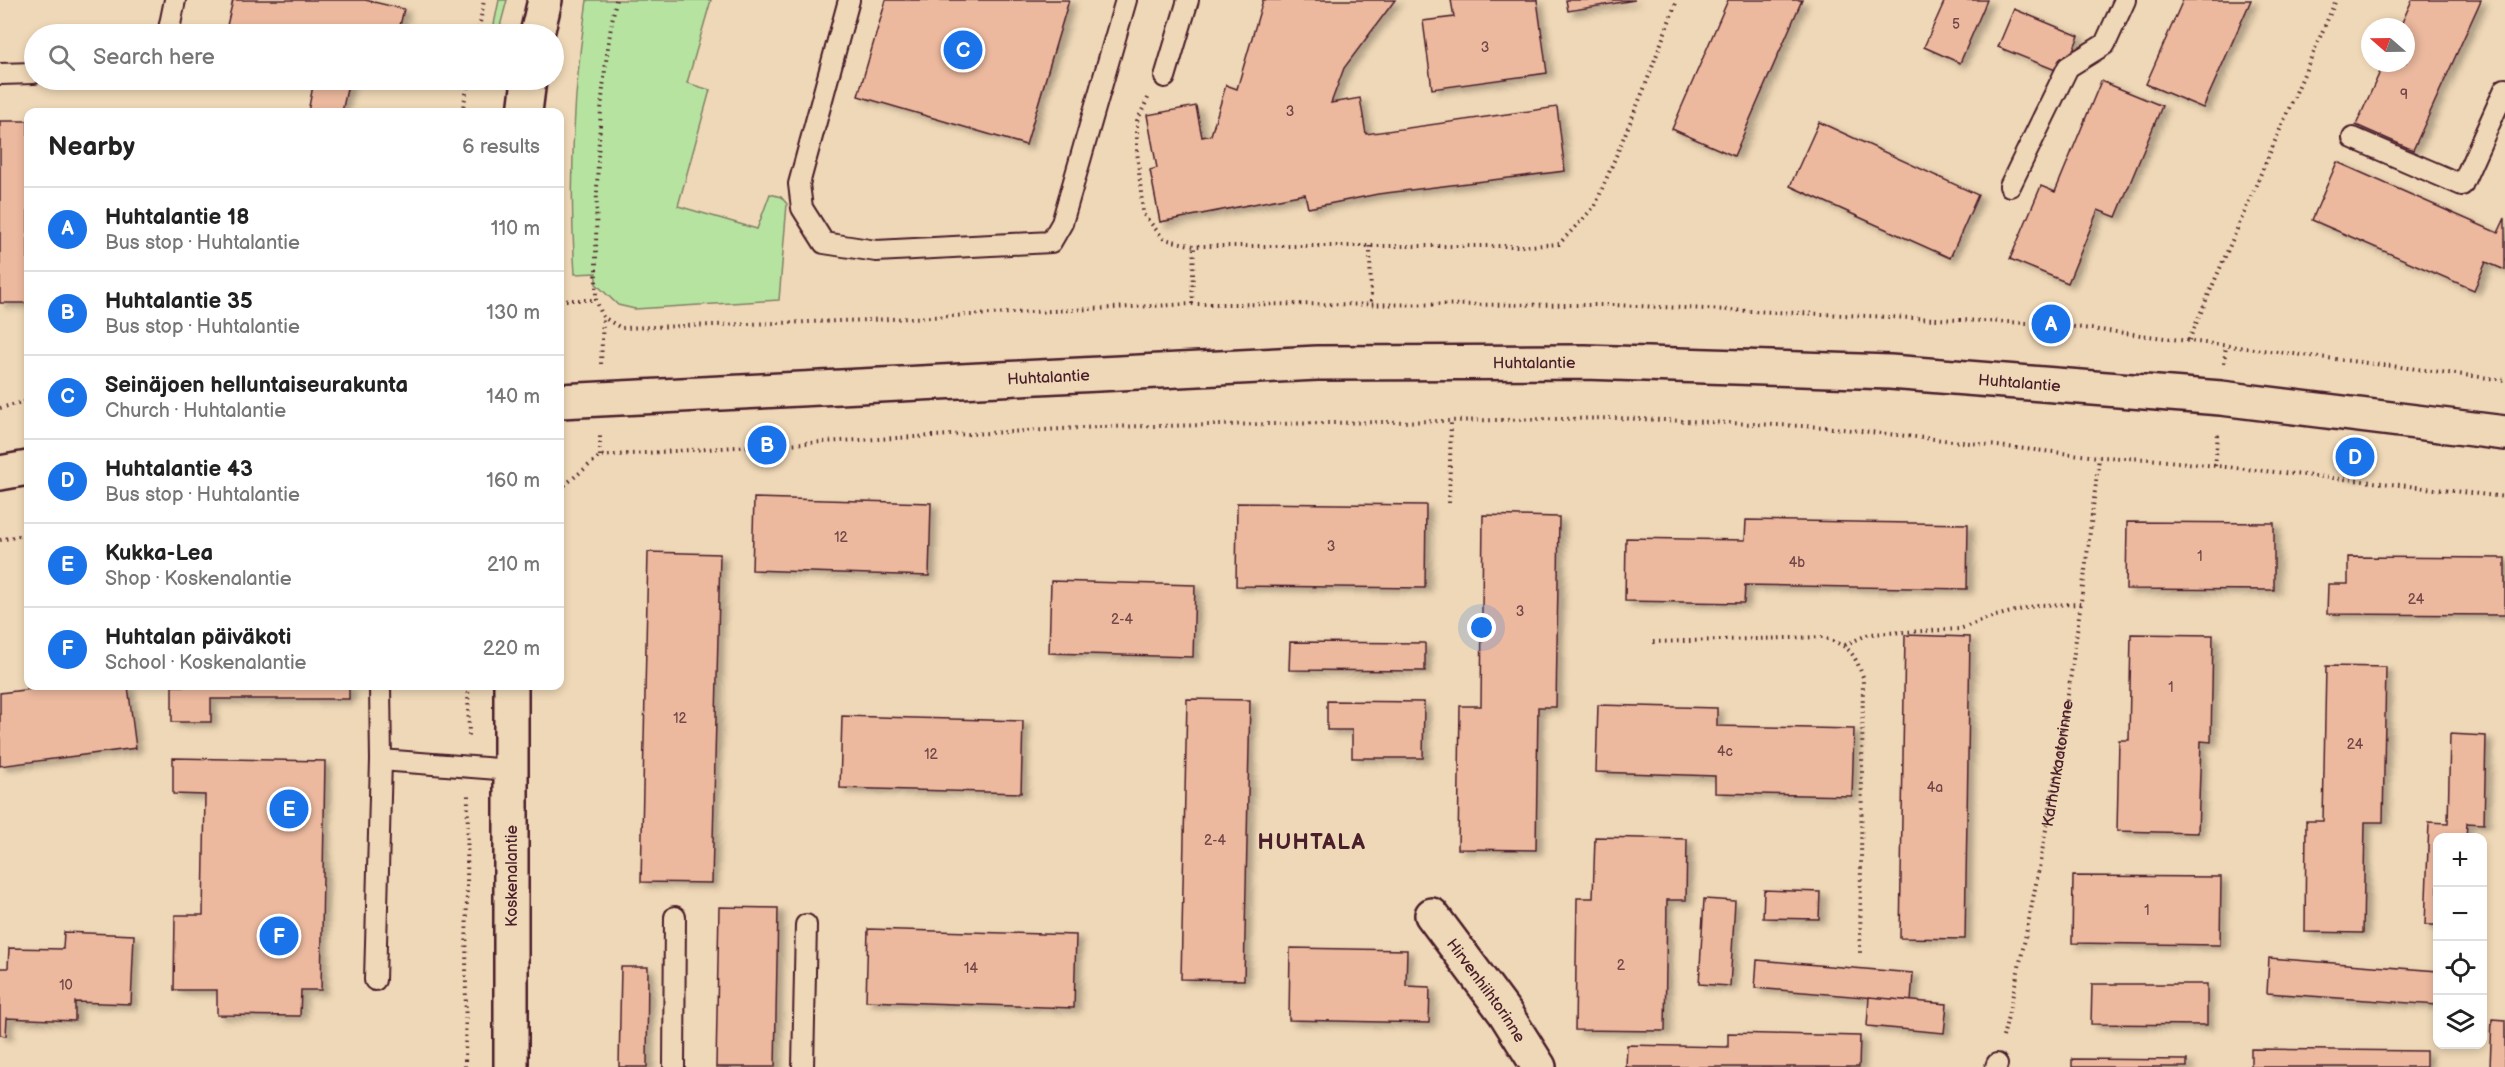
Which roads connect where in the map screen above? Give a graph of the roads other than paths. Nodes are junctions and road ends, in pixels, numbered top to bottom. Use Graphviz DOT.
graph roads {
  1 [pos="175,0"];
  2 [pos="545,0"];
  3 [pos="849,0"];
  4 [pos="1126,0"];
  5 [pos="1188,0"];
  6 [pos="2121,1"];
  7 [pos="170,24"];
  8 [pos="539,24"];
  9 [pos="24,73"];
  10 [pos="0,74"];
  11 [pos="1165,77"];
  12 [pos="528,90"];
  13 [pos="2505,90"];
  14 [pos="526,108"];
  15 [pos="2353,138"];
  16 [pos="2010,186"];
  17 [pos="564,401"];
  18 [pos="2505,433"];
  19 [pos="24,469"];
  20 [pos="0,473"];
  21 [pos="380,690"];
  22 [pos="512,690"];
  23 [pos="381,760"];
  24 [pos="510,770"];
  25 [pos="1432,915"];
  26 [pos="675,917"];
  27 [pos="806,925"];
  28 [pos="375,980"];
  29 [pos="511,1067"];
  30 [pos="674,1067"];
  31 [pos="803,1067"];
  32 [pos="1539,1067"];
  1 -- 7 [label="lane"];
  2 -- 8 [label="main road"];
  3 -- 4 [label="lane"];
  5 -- 11 [label="lane"];
  6 -- 16 [label="lane"];
  9 -- 10 [label="lane"];
  12 -- 14 [label="main road"];
  13 -- 15 [label="lane"];
  17 -- 18 [label="main road, Huhtalantie"];
  19 -- 20 [label="main road"];
  21 -- 23 [label="lane"];
  22 -- 24 [label="main road, Koskenalantie"];
  23 -- 24 [label="lane"];
  23 -- 28 [label="lane"];
  24 -- 29 [label="main road, Koskenalantie"];
  25 -- 32 [label="main road, Hirvenhiihtorinne"];
  26 -- 30 [label="lane"];
  27 -- 31 [label="lane"];
}
